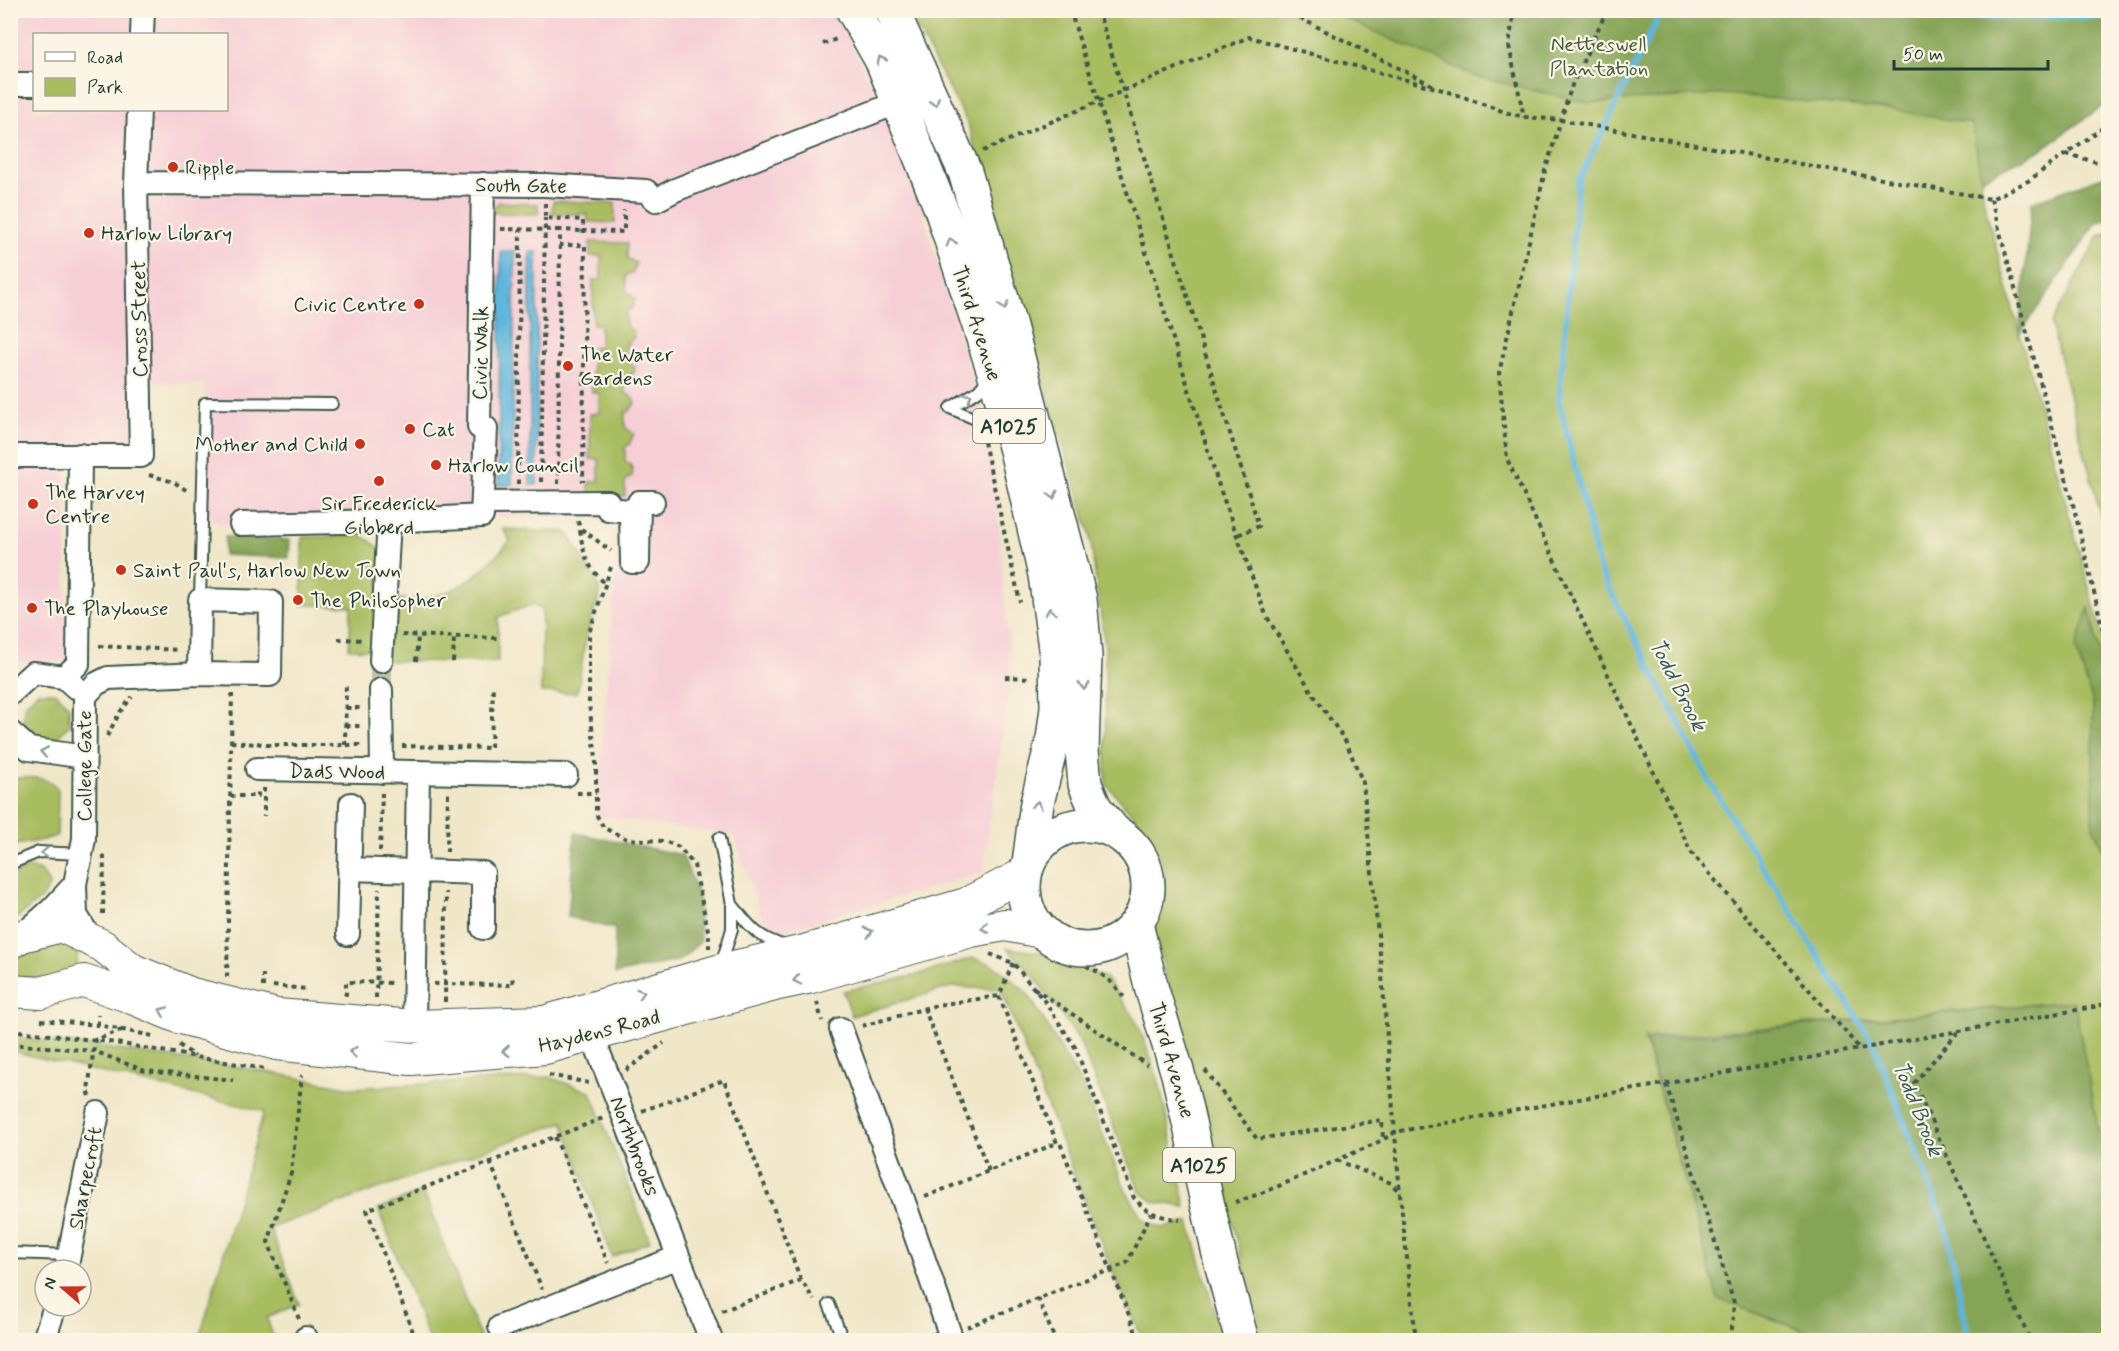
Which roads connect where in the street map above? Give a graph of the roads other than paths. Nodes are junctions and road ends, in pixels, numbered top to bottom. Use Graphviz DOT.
graph roads {
  1 [pos="143,10"];
  2 [pos="892,10"];
  3 [pos="849,23"];
  4 [pos="142,33"];
  5 [pos="10,84"];
  6 [pos="33,84"];
  7 [pos="884,108"];
  8 [pos="139,111"];
  9 [pos="136,183"];
  10 [pos="483,184"];
  11 [pos="994,372"];
  12 [pos="332,404"];
  13 [pos="1016,450"];
  14 [pos="80,455"];
  15 [pos="10,456"];
  16 [pos="654,502"];
  17 [pos="482,510"];
  18 [pos="389,521"];
  19 [pos="241,524"];
  20 [pos="200,600"];
  21 [pos="381,661"];
  22 [pos="199,674"];
  23 [pos="64,677"];
  24 [pos="14,686"];
  25 [pos="381,690"];
  26 [pos="85,696"];
  27 [pos="10,732"];
  28 [pos="85,757"];
  29 [pos="382,772"];
  30 [pos="417,772"];
  31 [pos="566,775"];
  32 [pos="261,778"];
  33 [pos="351,804"];
  34 [pos="1114,831"];
  35 [pos="718,838"];
  36 [pos="81,854"];
  37 [pos="10,864"];
  38 [pos="350,869"];
  39 [pos="1026,869"];
  40 [pos="416,871"];
  41 [pos="75,884"];
  42 [pos="732,904"];
  43 [pos="1136,924"];
  44 [pos="483,928"];
  45 [pos="348,934"];
  46 [pos="16,940"];
  47 [pos="92,941"];
  48 [pos="1046,943"];
  49 [pos="1098,949"];
  50 [pos="804,951"];
  51 [pos="722,978"];
  52 [pos="84,981"];
  53 [pos="10,991"];
  54 [pos="1140,997"];
  55 [pos="588,1023"];
  56 [pos="414,1026"];
  57 [pos="841,1029"];
  58 [pos="98,1113"];
  59 [pos="10,1253"];
  60 [pos="678,1257"];
  61 [pos="39,1258"];
  62 [pos="69,1258"];
  63 [pos="829,1304"];
  64 [pos="51,1318"];
  65 [pos="500,1327"];
  66 [pos="945,1338"];
  67 [pos="44,1341"];
  68 [pos="711,1341"];
  69 [pos="843,1341"];
  70 [pos="1242,1341"];
  1 -- 4 [label="street"];
  2 -- 34 [label="main road, Third Avenue / A1025, one-way"];
  11 -- 3 [label="main road, Third Avenue / A1025, one-way"];
  5 -- 6 [label="street"];
  7 -- 10 [label="street, South Gate"];
  8 -- 9 [label="street, Cross Street"];
  9 -- 10 [label="street, South Gate"];
  9 -- 14 [label="street, Cross Street"];
  10 -- 17 [label="street, Civic Walk"];
  11 -- 13 [label="main road, Third Avenue / A1025"];
  13 -- 11 [label="lane, one-way"];
  12 -- 20 [label="lane"];
  39 -- 13 [label="main road, Third Avenue / A1025, one-way"];
  14 -- 15 [label="street"];
  14 -- 23 [label="street"];
  16 -- 17 [label="street"];
  17 -- 18 [label="street"];
  18 -- 19 [label="street"];
  18 -- 21 [label="street"];
  20 -- 22 [label="street"];
  20 -- 22 [label="street, College Gate"];
  22 -- 26 [label="street, College Gate"];
  23 -- 24 [label="street"];
  23 -- 26 [label="street"];
  25 -- 29 [label="street"];
  26 -- 28 [label="street, College Gate"];
  28 -- 27 [label="street, one-way"];
  28 -- 36 [label="street, College Gate"];
  29 -- 30 [label="street, Dads Wood"];
  29 -- 32 [label="street, Dads Wood"];
  30 -- 31 [label="street, Dads Wood"];
  30 -- 40 [label="street"];
  33 -- 38 [label="street, Dads Wood"];
  34 -- 39 [label="main road"];
  34 -- 43 [label="main road, A1025"];
  35 -- 42 [label="lane"];
  36 -- 37 [label="lane, one-way"];
  36 -- 41 [label="street, College Gate"];
  38 -- 40 [label="street"];
  38 -- 45 [label="street, Dads Wood"];
  39 -- 48 [label="main road, A1025"];
  50 -- 39 [label="street, Haydens Road, one-way"];
  40 -- 44 [label="street"];
  40 -- 56 [label="street"];
  41 -- 46 [label="street"];
  41 -- 47 [label="street, College Gate"];
  42 -- 50 [label="lane"];
  42 -- 51 [label="lane"];
  43 -- 49 [label="main road, A1025"];
  43 -- 54 [label="main road, Third Avenue / A1025"];
  46 -- 47 [label="street, Haydens Road"];
  47 -- 52 [label="street"];
  47 -- 56 [label="street, Haydens Road"];
  48 -- 49 [label="main road, A1025"];
  48 -- 51 [label="street, Haydens Road, one-way"];
  49 -- 54 [label="main road, Third Avenue"];
  50 -- 51 [label="street, Haydens Road"];
  51 -- 55 [label="street, Haydens Road"];
  52 -- 53 [label="street"];
  55 -- 52 [label="street, Haydens Road, one-way"];
  54 -- 70 [label="main road, Third Avenue / A1025"];
  55 -- 56 [label="street, Haydens Road"];
  55 -- 60 [label="street, Northbrooks"];
  57 -- 66 [label="street"];
  58 -- 62 [label="street, Sharpecroft"];
  59 -- 61 [label="lane"];
  60 -- 65 [label="street"];
  60 -- 68 [label="street, Northbrooks"];
  63 -- 69 [label="lane"];
  64 -- 67 [label="street"];
}
